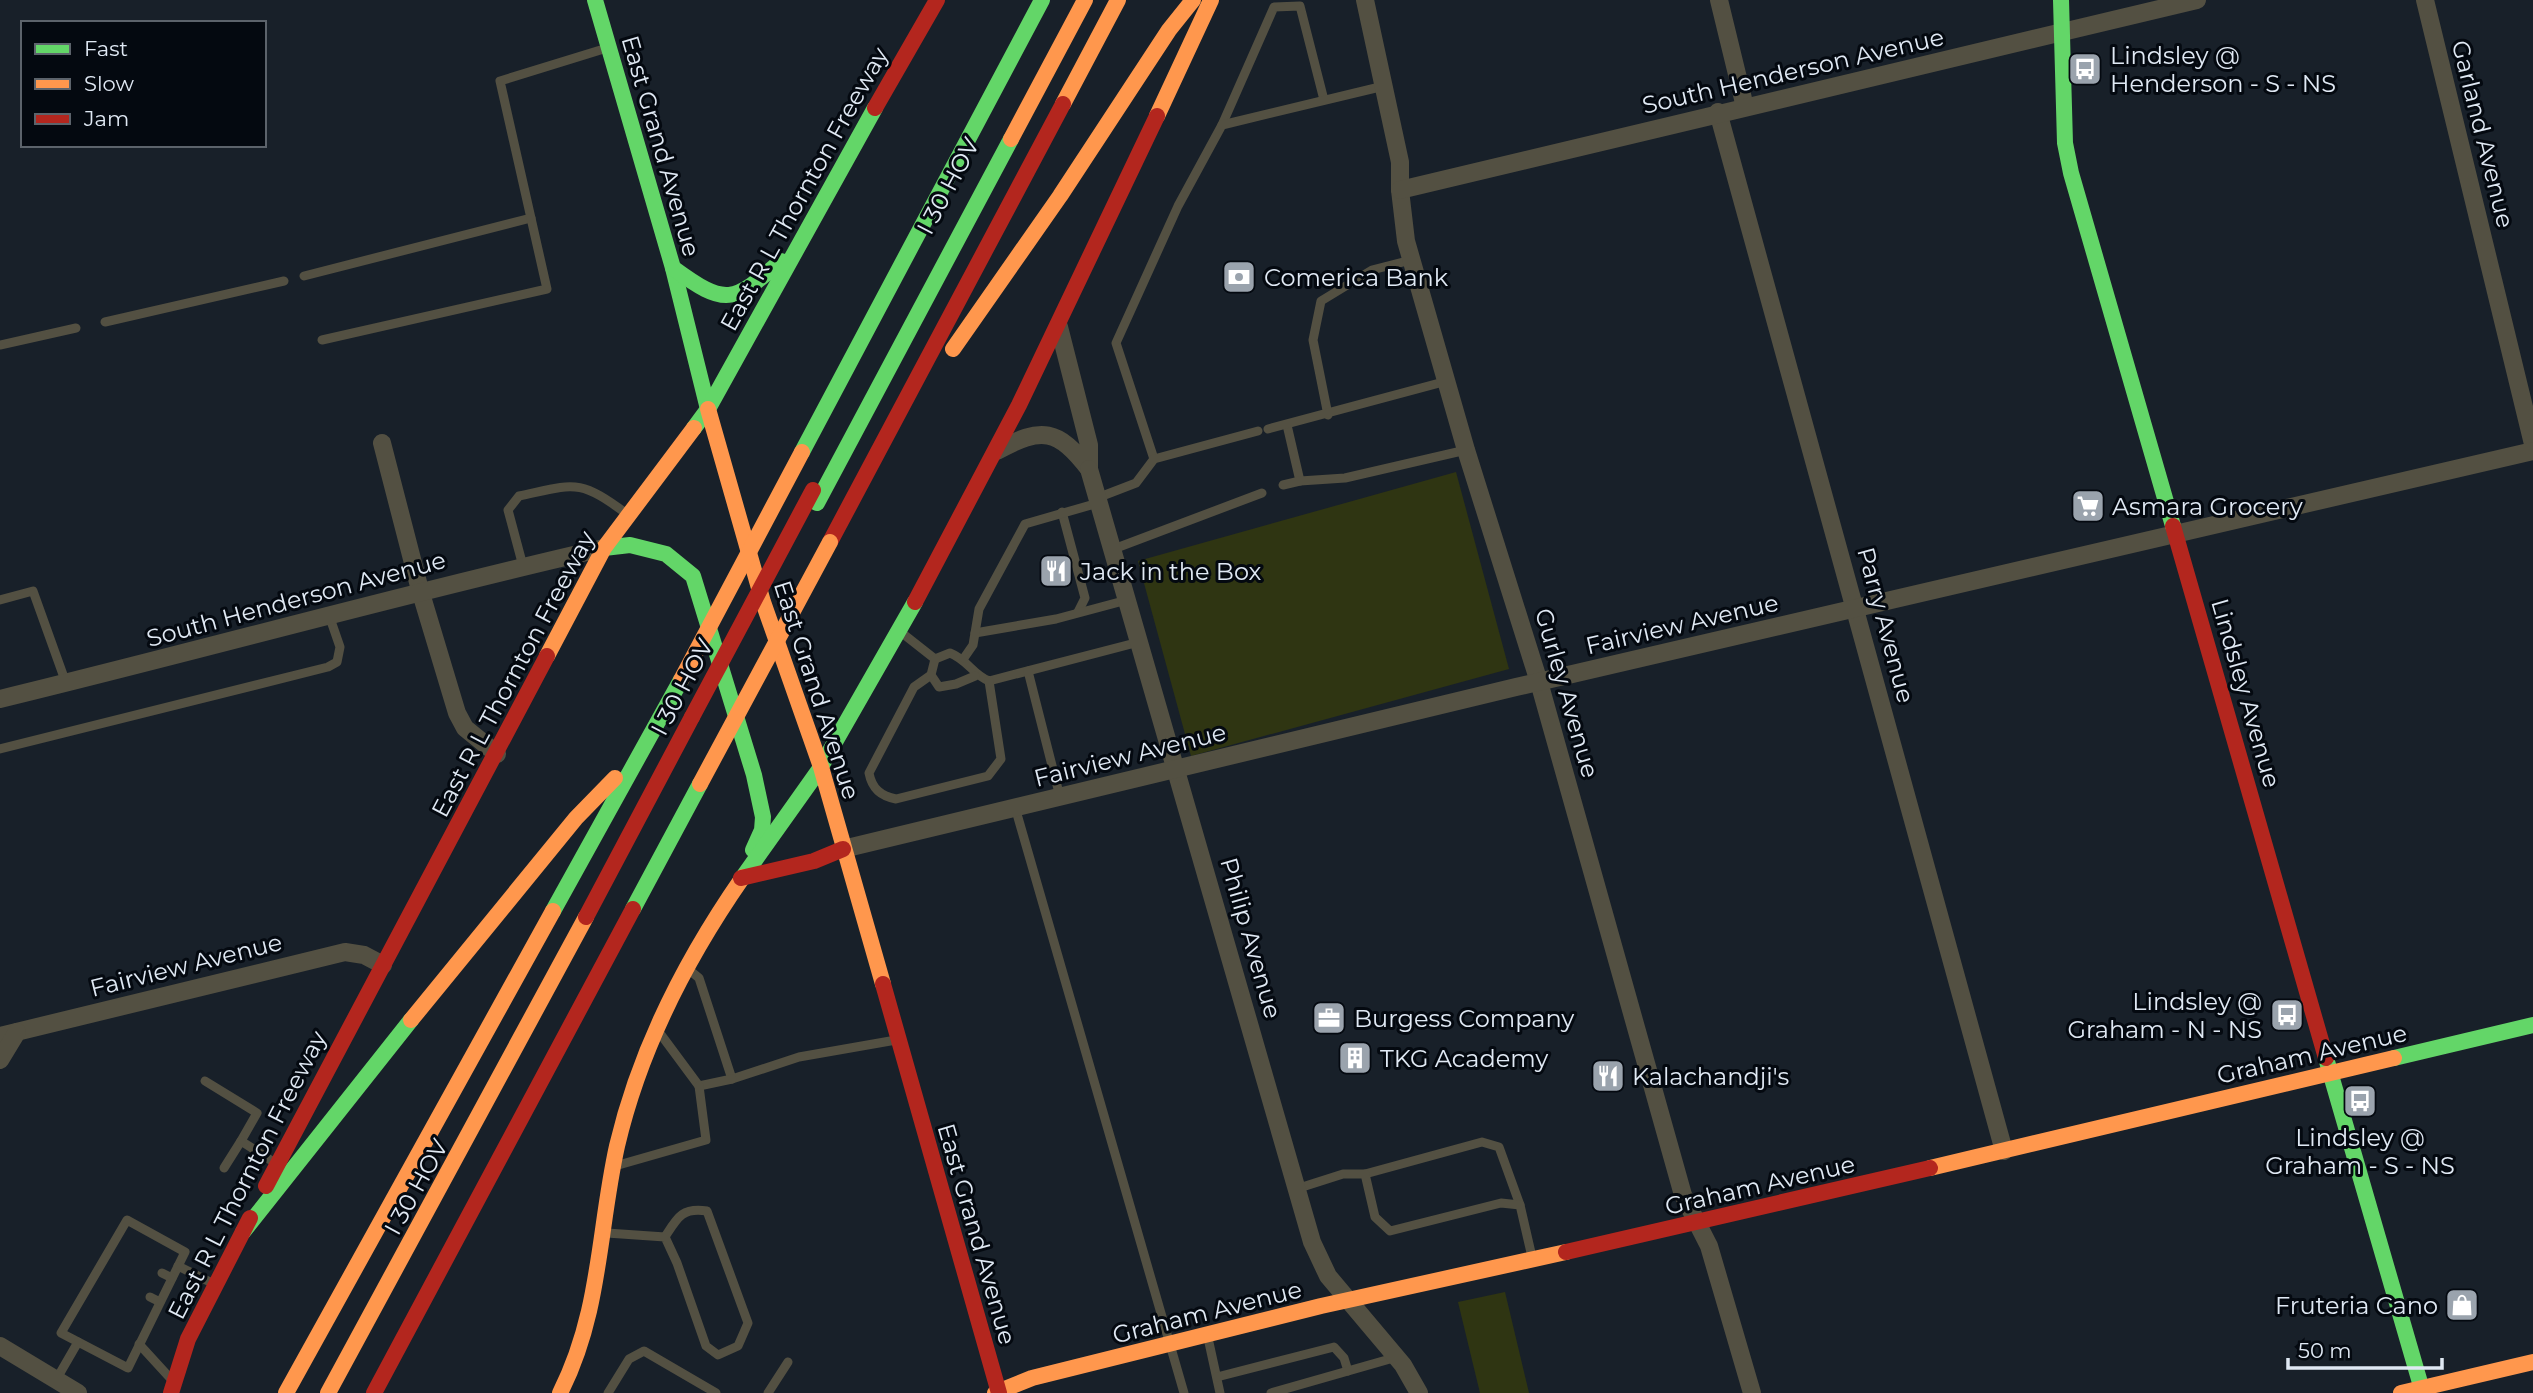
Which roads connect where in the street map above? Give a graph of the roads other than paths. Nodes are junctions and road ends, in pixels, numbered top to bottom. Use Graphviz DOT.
graph roads {
  1 [pos="595,0"];
  2 [pos="937,0"];
  3 [pos="1042,0"];
  4 [pos="1073,0"];
  5 [pos="1085,0"];
  6 [pos="1118,0"];
  7 [pos="1193,0"];
  8 [pos="1211,0"];
  9 [pos="1365,0"];
  10 [pos="1719,0"];
  11 [pos="2061,0"];
  12 [pos="2197,0"];
  13 [pos="2426,0"];
  14 [pos="2062,33"];
  15 [pos="609,47"];
  16 [pos="1384,86"];
  17 [pos="1324,100"];
  18 [pos="1745,107"];
  19 [pos="1718,112"];
  20 [pos="1222,125"];
  21 [pos="1400,190"];
  22 [pos="531,218"];
  23 [pos="795,249"];
  24 [pos="1411,260"];
  25 [pos="673,268"];
  26 [pos="304,276"];
  27 [pos="285,281"];
  28 [pos="105,322"];
  29 [pos="1059,327"];
  30 [pos="76,328"];
  31 [pos="322,340"];
  32 [pos="0,345"];
  33 [pos="1447,381"];
  34 [pos="708,410"];
  35 [pos="1328,415"];
  36 [pos="1287,425"];
  37 [pos="382,443"];
  38 [pos="2533,444"];
  39 [pos="1466,450"];
  40 [pos="997,451"];
  41 [pos="2533,451"];
  42 [pos="1154,459"];
  43 [pos="1089,469"];
  44 [pos="867,472"];
  45 [pos="1300,481"];
  46 [pos="1283,485"];
  47 [pos="1262,493"];
  48 [pos="815,496"];
  49 [pos="1098,500"];
  50 [pos="1062,512"];
  51 [pos="629,515"];
  52 [pos="2177,532"];
  53 [pos="604,548"];
  54 [pos="1111,550"];
  55 [pos="523,566"];
  56 [pos="420,590"];
  57 [pos="0,600"];
  58 [pos="1127,600"];
  59 [pos="1856,609"];
  60 [pos="1078,612"];
  61 [pos="330,618"];
  62 [pos="900,631"];
  63 [pos="975,633"];
  64 [pos="1139,642"];
  65 [pos="964,658"];
  66 [pos="935,659"];
  67 [pos="1028,671"];
  68 [pos="931,675"];
  69 [pos="975,676"];
  70 [pos="989,681"];
  71 [pos="1539,682"];
  72 [pos="66,683"];
  73 [pos="0,699"];
  74 [pos="694,724"];
  75 [pos="644,748"];
  76 [pos="0,749"];
  77 [pos="497,754"];
  78 [pos="821,767"];
  79 [pos="1178,768"];
  80 [pos="1060,797"];
  81 [pos="1015,807"];
  82 [pos="843,849"];
  83 [pos="741,878"];
  84 [pos="383,965"];
  85 [pos="685,967"];
  86 [pos="2533,1025"];
  87 [pos="657,1029"];
  88 [pos="8,1034"];
  89 [pos="898,1040"];
  90 [pos="0,1060"];
  91 [pos="2331,1072"];
  92 [pos="732,1079"];
  93 [pos="205,1081"];
  94 [pos="699,1086"];
  95 [pos="241,1141"];
  96 [pos="2004,1151"];
  97 [pos="276,1164"];
  98 [pos="613,1166"];
  99 [pos="224,1168"];
  100 [pos="1364,1174"];
  101 [pos="1296,1189"];
  102 [pos="1520,1205"];
  103 [pos="1696,1223"];
  104 [pos="243,1232"];
  105 [pos="605,1233"];
  106 [pos="665,1237"];
  107 [pos="112,1246"];
  108 [pos="122,1252"];
  109 [pos="1532,1259"];
  110 [pos="178,1266"];
  111 [pos="98,1269"];
  112 [pos="162,1273"];
  113 [pos="109,1276"];
  114 [pos="172,1278"];
  115 [pos="216,1285"];
  116 [pos="150,1297"];
  117 [pos="1350,1301"];
  118 [pos="160,1302"];
  119 [pos="1208,1336"];
  120 [pos="78,1342"];
  121 [pos="139,1344"];
  122 [pos="0,1346"];
  123 [pos="1171,1346"];
  124 [pos="1397,1357"];
  125 [pos="788,1362"];
  126 [pos="2533,1362"];
  127 [pos="1348,1371"];
  128 [pos="1217,1377"];
  129 [pos="56,1380"];
  130 [pos="172,1387"];
  131 [pos="565,1391"];
  132 [pos="2422,1391"];
  133 [pos="998,1392"];
  134 [pos="78,1393"];
  135 [pos="286,1393"];
  136 [pos="328,1393"];
  137 [pos="342,1393"];
  138 [pos="374,1393"];
  139 [pos="608,1393"];
  140 [pos="716,1393"];
  141 [pos="768,1393"];
  142 [pos="1184,1393"];
  143 [pos="1220,1393"];
  144 [pos="1271,1393"];
  145 [pos="1419,1393"];
  146 [pos="1752,1393"];
  147 [pos="2401,1393"];
  1 -- 15 [label="main road, East Grand Avenue"];
  2 -- 23 [label="main road, East R L Thornton Freeway"];
  3 -- 75 [label="main road, bridge"];
  4 -- 48 [label="main road, I 30 HOV"];
  5 -- 48 [label="main road, I 30 HOV"];
  6 -- 44 [label="main road"];
  7 -- 44 [label="main road"];
  8 -- 29 [label="main road"];
  9 -- 16 [label="street, Gurley Avenue"];
  10 -- 18 [label="street"];
  11 -- 14 [label="main road, Lindsley Avenue"];
  12 -- 14 [label="street, South Henderson Avenue"];
  13 -- 38 [label="street, Garland Avenue"];
  14 -- 18 [label="street, South Henderson Avenue"];
  14 -- 52 [label="main road, Lindsley Avenue"];
  15 -- 22 [label="lane"];
  15 -- 25 [label="main road, East Grand Avenue"];
  16 -- 17 [label="lane"];
  16 -- 21 [label="street, Gurley Avenue"];
  17 -- 20 [label="lane"];
  17 -- 20 [label="lane"];
  18 -- 19 [label="street, South Henderson Avenue"];
  19 -- 21 [label="street, South Henderson Avenue"];
  19 -- 59 [label="street, Parry Avenue"];
  20 -- 42 [label="lane"];
  21 -- 24 [label="street, Gurley Avenue"];
  22 -- 26 [label="lane"];
  22 -- 31 [label="lane"];
  23 -- 25 [label="main road"];
  23 -- 34 [label="main road, East R L Thornton Freeway"];
  24 -- 33 [label="street, Gurley Avenue"];
  24 -- 35 [label="lane"];
  25 -- 34 [label="main road, East Grand Avenue"];
  27 -- 28 [label="lane"];
  29 -- 40 [label="main road"];
  29 -- 43 [label="street, Philip Avenue"];
  30 -- 32 [label="lane"];
  33 -- 35 [label="lane"];
  33 -- 39 [label="street, Gurley Avenue"];
  34 -- 51 [label="main road, East R L Thornton Freeway"];
  34 -- 78 [label="main road, East Grand Avenue"];
  35 -- 36 [label="lane"];
  36 -- 42 [label="lane"];
  36 -- 45 [label="lane"];
  37 -- 56 [label="street"];
  39 -- 45 [label="lane"];
  39 -- 71 [label="street, Gurley Avenue"];
  40 -- 43 [label="street, Philip Avenue"];
  40 -- 62 [label="main road"];
  41 -- 52 [label="street, Fairview Avenue"];
  42 -- 49 [label="lane"];
  43 -- 49 [label="street, Philip Avenue"];
  44 -- 138 [label="main road, bridge"];
  45 -- 46 [label="lane"];
  47 -- 54 [label="lane"];
  48 -- 74 [label="main road, I 30 HOV"];
  49 -- 50 [label="lane"];
  49 -- 54 [label="street, Philip Avenue"];
  50 -- 60 [label="lane"];
  50 -- 63 [label="lane"];
  51 -- 53 [label="main road, East R L Thornton Freeway"];
  51 -- 55 [label="lane"];
  52 -- 59 [label="street, Fairview Avenue"];
  52 -- 91 [label="main road, Lindsley Avenue"];
  53 -- 55 [label="street, South Henderson Avenue"];
  53 -- 77 [label="main road, East R L Thornton Freeway"];
  53 -- 83 [label="main road"];
  54 -- 58 [label="street, Philip Avenue"];
  55 -- 56 [label="street, South Henderson Avenue"];
  56 -- 61 [label="street, South Henderson Avenue"];
  56 -- 77 [label="street"];
  57 -- 72 [label="lane"];
  58 -- 60 [label="lane"];
  58 -- 64 [label="street, Philip Avenue"];
  59 -- 71 [label="street, Fairview Avenue"];
  59 -- 96 [label="street, Parry Avenue"];
  60 -- 63 [label="lane"];
  61 -- 72 [label="street, South Henderson Avenue"];
  61 -- 76 [label="lane"];
  62 -- 66 [label="lane"];
  62 -- 78 [label="main road"];
  63 -- 65 [label="lane"];
  64 -- 67 [label="lane"];
  64 -- 79 [label="street, Philip Avenue"];
  65 -- 66 [label="lane"];
  65 -- 69 [label="lane"];
  66 -- 68 [label="lane"];
  67 -- 70 [label="lane"];
  67 -- 80 [label="lane"];
  68 -- 69 [label="lane"];
  68 -- 70 [label="lane"];
  69 -- 70 [label="lane"];
  71 -- 79 [label="street, Fairview Avenue"];
  71 -- 103 [label="street, Gurley Avenue"];
  72 -- 73 [label="street, South Henderson Avenue"];
  74 -- 136 [label="main road, I 30 HOV"];
  74 -- 137 [label="main road, I 30 HOV"];
  75 -- 104 [label="main road"];
  75 -- 135 [label="main road"];
  77 -- 84 [label="main road, East R L Thornton Freeway"];
  78 -- 82 [label="main road, East Grand Avenue"];
  78 -- 83 [label="main road"];
  79 -- 80 [label="street, Fairview Avenue"];
  79 -- 101 [label="street, Philip Avenue"];
  80 -- 81 [label="street, Fairview Avenue"];
  81 -- 82 [label="street, Fairview Avenue"];
  81 -- 123 [label="lane"];
  82 -- 83 [label="main road"];
  82 -- 89 [label="main road, East Grand Avenue"];
  83 -- 85 [label="main road"];
  84 -- 88 [label="street, Fairview Avenue"];
  84 -- 97 [label="main road, East R L Thornton Freeway"];
  85 -- 87 [label="main road"];
  85 -- 92 [label="lane"];
  86 -- 91 [label="main road, Graham Avenue"];
  87 -- 94 [label="lane"];
  87 -- 98 [label="main road"];
  88 -- 90 [label="street"];
  89 -- 92 [label="lane"];
  89 -- 133 [label="main road, East Grand Avenue"];
  91 -- 96 [label="main road, Graham Avenue"];
  91 -- 132 [label="main road, Lindsley Avenue"];
  92 -- 94 [label="lane"];
  93 -- 95 [label="lane"];
  94 -- 98 [label="lane"];
  95 -- 97 [label="lane"];
  95 -- 99 [label="lane"];
  96 -- 103 [label="main road, Graham Avenue"];
  97 -- 104 [label="main road, East R L Thornton Freeway"];
  98 -- 105 [label="main road"];
  100 -- 101 [label="lane"];
  100 -- 102 [label="lane"];
  100 -- 102 [label="lane"];
  101 -- 117 [label="street, Philip Avenue"];
  102 -- 109 [label="lane"];
  103 -- 109 [label="main road, Graham Avenue"];
  103 -- 146 [label="street, Gurley Avenue"];
  104 -- 115 [label="main road, East R L Thornton Freeway"];
  105 -- 106 [label="lane"];
  105 -- 131 [label="main road"];
  106 -- 106 [label="lane"];
  107 -- 108 [label="lane"];
  107 -- 110 [label="lane"];
  107 -- 111 [label="lane"];
  109 -- 117 [label="main road, Graham Avenue"];
  110 -- 114 [label="lane"];
  110 -- 115 [label="lane"];
  111 -- 113 [label="lane"];
  111 -- 120 [label="lane"];
  112 -- 114 [label="lane"];
  114 -- 118 [label="lane"];
  115 -- 130 [label="main road, East R L Thornton Freeway"];
  116 -- 118 [label="lane"];
  117 -- 119 [label="main road, Graham Avenue"];
  117 -- 124 [label="street, Philip Avenue"];
  118 -- 121 [label="lane"];
  119 -- 123 [label="main road, Graham Avenue"];
  119 -- 128 [label="lane"];
  120 -- 121 [label="lane"];
  120 -- 129 [label="lane"];
  121 -- 130 [label="lane"];
  122 -- 129 [label="street"];
  123 -- 133 [label="main road, Graham Avenue"];
  123 -- 142 [label="lane"];
  124 -- 127 [label="lane"];
  124 -- 145 [label="street, Philip Avenue"];
  125 -- 141 [label="lane"];
  126 -- 132 [label="main road"];
  127 -- 128 [label="lane"];
  127 -- 144 [label="lane"];
  128 -- 143 [label="lane"];
  129 -- 134 [label="street"];
  132 -- 147 [label="main road"];
  139 -- 140 [label="lane"];
}
